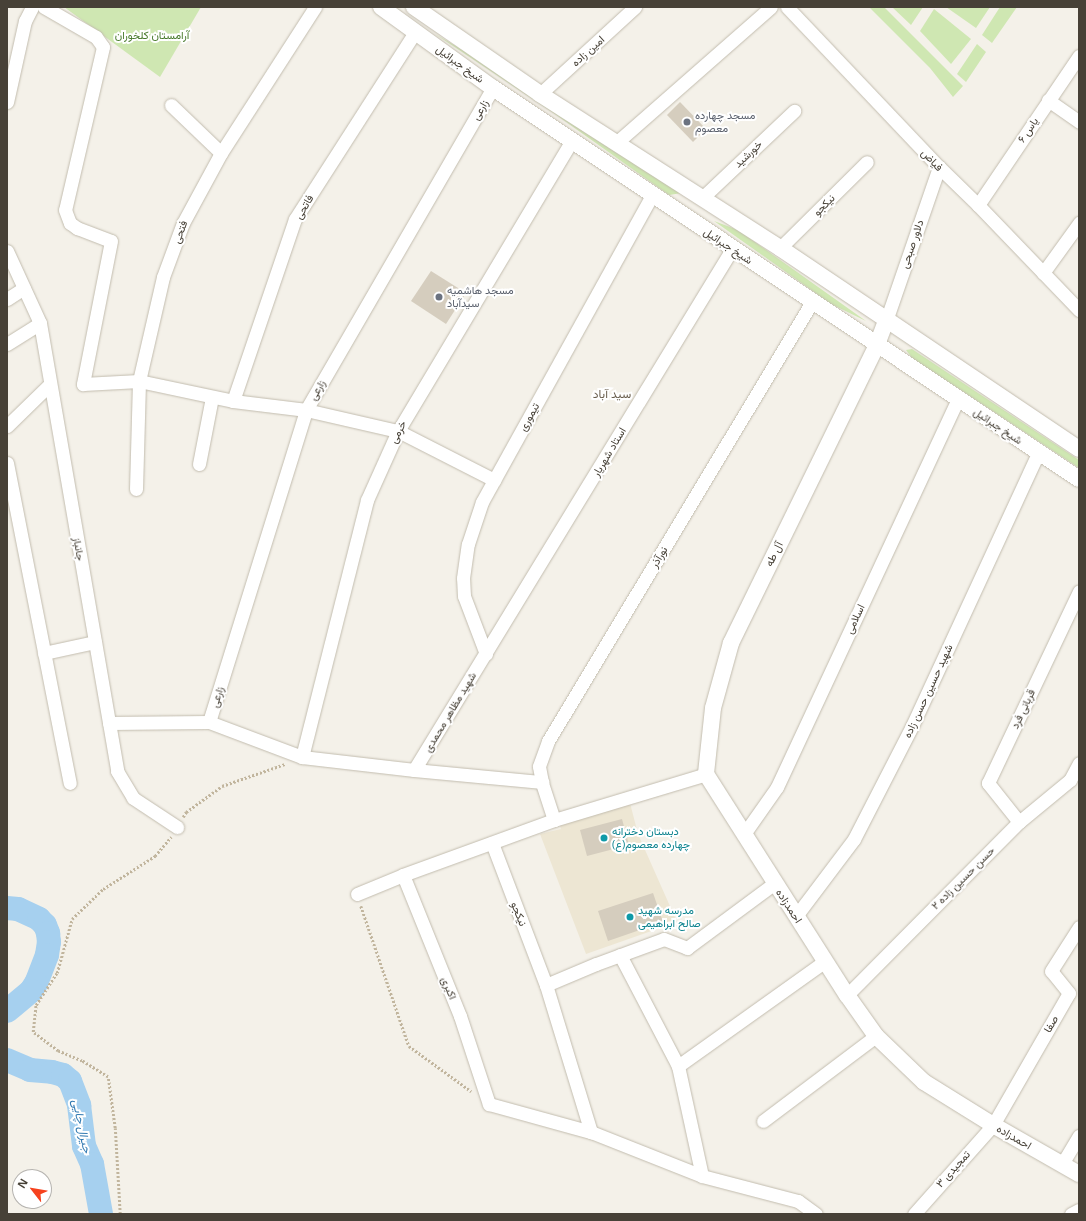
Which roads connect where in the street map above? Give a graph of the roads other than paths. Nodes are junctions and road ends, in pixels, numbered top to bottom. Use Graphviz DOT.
graph roads {
  1 [pos="32,7"];
  2 [pos="44,7"];
  3 [pos="315,7"];
  4 [pos="381,7"];
  5 [pos="414,7"];
  6 [pos="635,7"];
  7 [pos="771,7"];
  8 [pos="786,7"];
  9 [pos="427,16"];
  10 [pos="416,32"];
  11 [pos="1079,56"];
  12 [pos="493,88"];
  13 [pos="540,94"];
  14 [pos="1048,100"];
  15 [pos="7,102"];
  16 [pos="171,105"];
  17 [pos="794,111"];
  18 [pos="1079,122"];
  19 [pos="572,140"];
  20 [pos="616,143"];
  21 [pos="221,152"];
  22 [pos="867,162"];
  23 [pos="939,167"];
  24 [pos="653,194"];
  25 [pos="702,198"];
  26 [pos="978,205"];
  27 [pos="689,220"];
  28 [pos="1079,223"];
  29 [pos="780,248"];
  30 [pos="732,249"];
  31 [pos="7,251"];
  32 [pos="1043,273"];
  33 [pos="24,288"];
  34 [pos="7,299"];
  35 [pos="812,302"];
  36 [pos="1079,310"];
  37 [pos="886,321"];
  38 [pos="40,324"];
  39 [pos="7,344"];
  40 [pos="877,345"];
  41 [pos="138,381"];
  42 [pos="50,384"];
  43 [pos="212,397"];
  44 [pos="958,399"];
  45 [pos="233,401"];
  46 [pos="306,410"];
  47 [pos="7,426"];
  48 [pos="398,431"];
  49 [pos="1079,449"];
  50 [pos="1038,453"];
  51 [pos="7,463"];
  52 [pos="199,464"];
  53 [pos="1079,479"];
  54 [pos="494,480"];
  55 [pos="136,489"];
  56 [pos="1079,591"];
  57 [pos="95,642"];
  58 [pos="44,653"];
  59 [pos="486,654"];
  60 [pos="209,722"];
  61 [pos="109,723"];
  62 [pos="302,757"];
  63 [pos="1079,763"];
  64 [pos="414,770"];
  65 [pos="706,774"];
  66 [pos="542,782"];
  67 [pos="70,783"];
  68 [pos="1074,783"];
  69 [pos="554,820"];
  70 [pos="1019,822"];
  71 [pos="177,827"];
  72 [pos="744,834"];
  73 [pos="492,843"];
  74 [pos="403,875"];
  75 [pos="775,883"];
  76 [pos="357,894"];
  77 [pos="796,916"];
  78 [pos="1079,927"];
  79 [pos="620,955"];
  80 [pos="825,961"];
  81 [pos="546,985"];
  82 [pos="847,996"];
  83 [pos="1074,996"];
  84 [pos="876,1036"];
  85 [pos="678,1066"];
  86 [pos="763,1121"];
  87 [pos="993,1125"];
  88 [pos="591,1132"];
  89 [pos="1079,1136"];
  90 [pos="1062,1164"];
  91 [pos="1079,1174"];
  92 [pos="702,1176"];
  93 [pos="1079,1210"];
  94 [pos="816,1214"];
  95 [pos="914,1214"];
  96 [pos="1071,1214"];
  1 -- 15 [label="street"];
  2 -- 41 [label="street"];
  3 -- 21 [label="street, فتحی"];
  4 -- 10 [label="street, شیخ جبرائیل"];
  5 -- 9 [label="street, شیخ جبرائیل"];
  6 -- 13 [label="street, امین زاده"];
  7 -- 20 [label="street"];
  8 -- 23 [label="street, فیاض"];
  9 -- 10 [label="street"];
  9 -- 13 [label="street, شیخ جبرائیل"];
  10 -- 12 [label="street, شیخ جبرائیل"];
  10 -- 45 [label="street, فاتحی"];
  11 -- 14 [label="street, یاس ۶"];
  12 -- 19 [label="street, شیخ جبرائیل"];
  12 -- 46 [label="street, زارعی"];
  13 -- 20 [label="street, شیخ جبرائیل"];
  14 -- 18 [label="street"];
  14 -- 26 [label="street, یاس ۶"];
  16 -- 21 [label="street"];
  17 -- 25 [label="street, خورشید"];
  19 -- 24 [label="street, شیخ جبرائیل"];
  19 -- 48 [label="street, خرمی"];
  20 -- 25 [label="street, شیخ جبرائیل"];
  21 -- 41 [label="street, فتحی"];
  22 -- 29 [label="street, نیکجو"];
  23 -- 26 [label="street, فیاض"];
  23 -- 37 [label="street, دلاور صبحی"];
  24 -- 27 [label="street, شیخ جبرائیل"];
  24 -- 54 [label="street, تیموری"];
  25 -- 27 [label="street"];
  25 -- 29 [label="street, شیخ جبرائیل"];
  26 -- 32 [label="street, فیاض"];
  27 -- 30 [label="street, شیخ جبرائیل"];
  28 -- 32 [label="street"];
  29 -- 37 [label="street, شیخ جبرائیل"];
  30 -- 35 [label="street, شیخ جبرائیل"];
  30 -- 59 [label="street, استاد شهریار"];
  31 -- 33 [label="street, جانباز"];
  32 -- 36 [label="street, فیاض"];
  33 -- 34 [label="street"];
  33 -- 38 [label="street, جانباز"];
  35 -- 40 [label="street, شیخ جبرائیل"];
  35 -- 66 [label="street, نورآذر"];
  37 -- 40 [label="street, آل طه"];
  37 -- 49 [label="street, شیخ جبرائیل"];
  38 -- 39 [label="street"];
  38 -- 42 [label="street, جانباز"];
  40 -- 44 [label="street, شیخ جبرائیل"];
  40 -- 65 [label="street, آل طه"];
  41 -- 43 [label="street"];
  41 -- 55 [label="street, فتحی"];
  42 -- 47 [label="street"];
  42 -- 57 [label="street, جانباز"];
  43 -- 45 [label="street"];
  43 -- 52 [label="street"];
  44 -- 50 [label="street, شیخ جبرائیل"];
  44 -- 72 [label="street, اسلامی"];
  45 -- 46 [label="street"];
  46 -- 48 [label="street"];
  46 -- 60 [label="street, زارعی"];
  48 -- 54 [label="street"];
  48 -- 62 [label="street, خرمی"];
  50 -- 53 [label="street, شیخ جبرائیل"];
  50 -- 77 [label="street, شهید حسین حسن زاده"];
  51 -- 58 [label="street"];
  54 -- 59 [label="street, تیموری"];
  56 -- 70 [label="street, قربانی فرد"];
  57 -- 58 [label="street"];
  57 -- 61 [label="street, جانباز"];
  58 -- 67 [label="street"];
  59 -- 64 [label="street, شهید مظاهر محمدی"];
  60 -- 61 [label="street"];
  60 -- 62 [label="street"];
  61 -- 71 [label="street, جانباز"];
  62 -- 64 [label="street"];
  63 -- 68 [label="street, حسن حسین زاده ۲"];
  64 -- 66 [label="street"];
  65 -- 69 [label="street"];
  65 -- 72 [label="street, احمدزاده"];
  66 -- 69 [label="street, نورآذر"];
  68 -- 70 [label="street, حسن حسین زاده ۲"];
  69 -- 73 [label="street"];
  70 -- 82 [label="street, حسن حسین زاده ۲"];
  72 -- 75 [label="street, احمدزاده"];
  73 -- 74 [label="street"];
  73 -- 81 [label="street, نیکجو"];
  74 -- 76 [label="street"];
  74 -- 88 [label="street, اکبری"];
  75 -- 77 [label="street, احمدزاده"];
  75 -- 79 [label="street"];
  77 -- 80 [label="street, احمدزاده"];
  78 -- 83 [label="street, صفا"];
  79 -- 81 [label="street"];
  79 -- 85 [label="street"];
  80 -- 82 [label="street, احمدزاده"];
  80 -- 85 [label="street"];
  81 -- 88 [label="street, نیکجو"];
  82 -- 84 [label="street, احمدزاده"];
  83 -- 87 [label="street, صفا"];
  84 -- 86 [label="street"];
  84 -- 87 [label="street, احمدزاده"];
  85 -- 92 [label="street"];
  87 -- 90 [label="street, احمدزاده"];
  87 -- 95 [label="street, تمجیدی ۳"];
  88 -- 92 [label="street"];
  89 -- 90 [label="street"];
  90 -- 91 [label="street, احمدزاده"];
  92 -- 94 [label="street"];
  93 -- 96 [label="street"];
}
